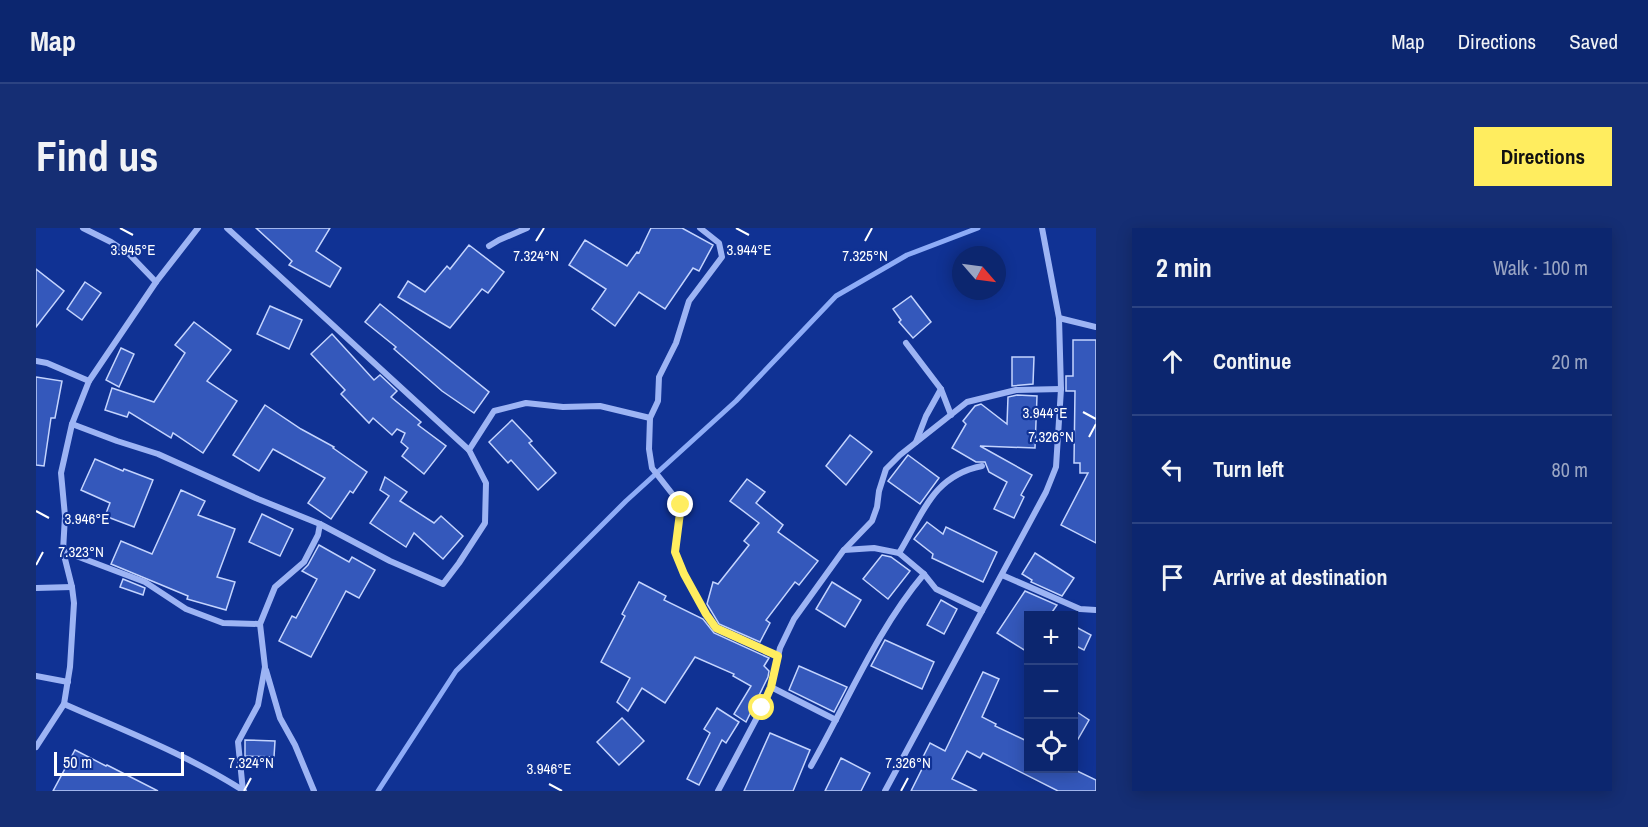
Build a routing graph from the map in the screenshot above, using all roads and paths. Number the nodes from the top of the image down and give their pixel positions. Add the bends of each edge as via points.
1 (83, 228) edge
2 (198, 228) edge
3 (227, 228) edge
4 (527, 228) edge
5 (700, 228) edge
6 (1042, 228) edge
7 (489, 246) dead end
8 (156, 282) junction
9 (1059, 318) junction
10 (1096, 327) edge
11 (906, 343) dead end
12 (36, 361) edge
13 (89, 381) junction
14 (941, 388) junction
15 (1060, 389) junction
16 (951, 415) junction
17 (650, 418) junction
18 (72, 424) junction
19 (916, 443) junction
20 (469, 450) junction
21 (982, 466) dead end
22 (320, 524) junction
23 (843, 550) junction
24 (63, 551) junction
25 (899, 553) junction
26 (924, 574) junction
27 (1002, 575) junction
28 (72, 587) junction
29 (36, 588) edge
30 (1096, 610) edge
31 (982, 611) junction
32 (260, 624) junction
33 (778, 656) junction
34 (265, 667) junction
35 (36, 676) edge
36 (68, 682) junction
37 (771, 687) junction
38 (64, 704) junction
39 (836, 720) junction
40 (36, 747) edge
41 (811, 766) dead end
42 (244, 791) edge
43 (314, 791) edge
44 (718, 791) edge
45 (885, 791) edge

1 - 8 street via 129,254
2 - 8 street
3 - 20 street
4 - 7 street
5 - 17 street via 719,243 722,257 689,301 676,343 659,376 658,401
6 - 9 street
8 - 13 street
9 - 10 street
9 - 15 street
11 - 14 street
12 - 13 street
13 - 18 street
14 - 16 street
14 - 19 street
15 - 16 street via 1016,390 984,396 967,402
15 - 27 street via 1056,467
16 - 19 street
17 - 20 street via 600,406 526,403 494,411
17 - 33 street via 652,468 681,505 675,552 684,574 716,628
18 - 22 street via 158,454
18 - 24 street via 61,473
19 - 23 street via 885,469 872,521
20 - 22 street via 486,483 485,523 443,584
21 - 25 street via 947,480 925,505
22 - 32 street via 304,562 275,587
23 - 25 street via 874,548
23 - 33 street via 794,620
24 - 28 street
24 - 32 street via 145,582 186,609 223,623
25 - 26 street
26 - 31 street via 936,588
26 - 39 street via 876,643
27 - 30 street via 1061,602
27 - 31 street
28 - 29 street
28 - 36 street
31 - 45 street
32 - 34 street
33 - 37 street
34 - 42 street via 258,705 238,742
34 - 43 street via 280,718
35 - 36 street
36 - 38 street
37 - 39 street
37 - 44 street
38 - 40 street
38 - 42 street via 178,754
39 - 41 street

